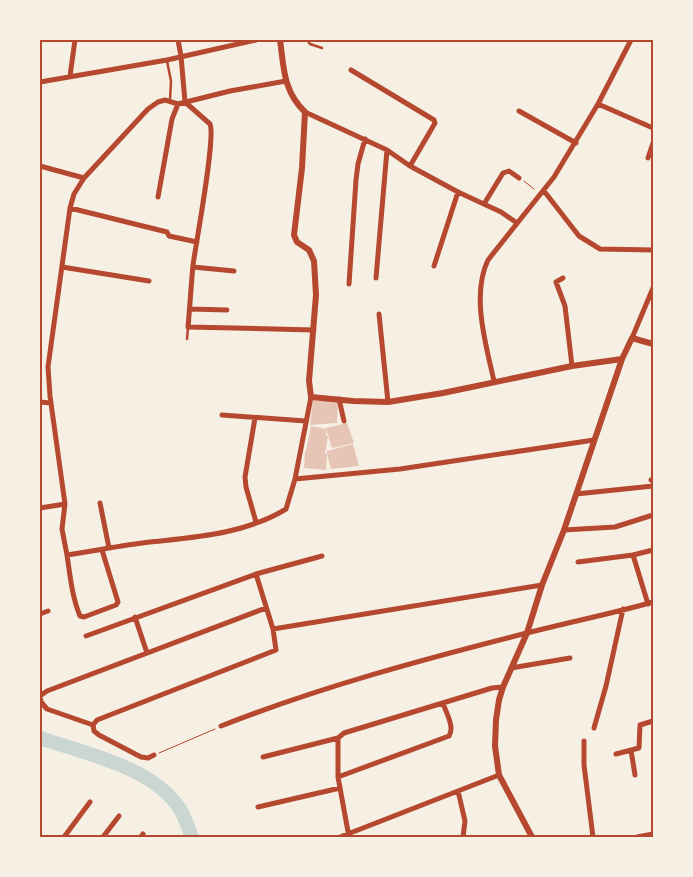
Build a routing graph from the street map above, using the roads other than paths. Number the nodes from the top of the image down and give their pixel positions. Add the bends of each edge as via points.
1 (75, 40) edge
2 (178, 40) edge
3 (256, 40) edge
4 (280, 40) edge
5 (307, 40) edge
6 (631, 40) edge
7 (233, 42) edge
8 (322, 48) dead end
9 (181, 56) junction
10 (167, 60) junction
11 (351, 70) dead end
12 (70, 76) junction
13 (286, 81) junction
14 (40, 82) edge
15 (170, 102) junction
16 (185, 102) junction
17 (178, 104) junction
18 (598, 104) junction
19 (520, 111) dead end
20 (305, 112) junction
21 (653, 128) edge
22 (365, 140) junction
23 (576, 143) junction
24 (653, 143) edge
25 (387, 150) junction
26 (648, 158) dead end
27 (40, 166) edge
28 (410, 166) junction
29 (84, 178) junction
30 (519, 178) road end
31 (458, 192) junction
32 (543, 192) junction
33 (158, 197) dead end
34 (484, 204) junction
35 (70, 208) junction
36 (516, 224) junction
37 (197, 242) junction
38 (653, 250) edge
39 (434, 266) dead end
40 (62, 267) junction
41 (193, 267) junction
42 (234, 271) dead end
43 (376, 278) dead end
44 (563, 278) dead end
45 (149, 281) dead end
46 (349, 284) dead end
47 (653, 288) edge
48 (190, 309) junction
49 (227, 310) dead end
50 (379, 314) dead end
51 (188, 327) junction
52 (314, 330) junction
53 (187, 338) dead end
54 (632, 338) junction
55 (653, 344) edge
56 (622, 360) junction
57 (572, 366) junction
58 (494, 381) junction
59 (311, 397) junction
60 (339, 399) junction
61 (40, 402) edge
62 (388, 402) junction
63 (51, 403) junction
64 (222, 415) dead end
65 (255, 418) junction
66 (306, 421) junction
67 (344, 421) dead end
68 (594, 440) junction
69 (295, 479) junction
70 (653, 486) edge
71 (576, 494) junction
72 (100, 502) dead end
73 (66, 504) junction
74 (40, 508) edge
75 (653, 515) edge
76 (256, 522) junction
77 (564, 530) junction
78 (109, 548) junction
79 (102, 550) junction
80 (653, 550) edge
81 (67, 555) junction
82 (633, 555) junction
83 (322, 556) dead end
84 (578, 562) dead end
85 (256, 574) junction
86 (542, 585) junction
87 (651, 603) edge
88 (266, 608) junction
89 (623, 609) junction
90 (48, 611) dead end
91 (40, 614) edge
92 (135, 617) junction
93 (273, 629) junction
94 (527, 633) junction
95 (86, 636) dead end
96 (147, 653) junction
97 (570, 658) dead end
98 (511, 668) junction
99 (503, 687) junction
100 (443, 703) junction
101 (653, 721) edge
102 (93, 725) junction
103 (221, 726) road end
104 (594, 728) dead end
105 (338, 738) junction
106 (584, 742) dead end
107 (631, 750) junction
108 (616, 754) dead end
109 (154, 755) road end
110 (263, 757) dead end
111 (499, 775) junction
112 (635, 775) dead end
113 (338, 777) junction
114 (340, 788) junction
115 (458, 791) junction
116 (90, 802) dead end
117 (258, 807) dead end
118 (119, 816) dead end
119 (653, 834) edge
120 (348, 836) edge
121 (64, 837) edge
122 (103, 837) edge
123 (340, 837) edge
124 (463, 837) edge
125 (532, 837) edge
126 (593, 837) edge
127 (637, 837) edge

1 - 12 street
2 - 9 street
3 - 7 street
4 - 13 street
5 - 8 lane
6 - 18 street
7 - 9 street
9 - 10 street
9 - 16 street
10 - 12 street
10 - 15 lane
11 - 28 street via 434,120 435,124
12 - 14 street
13 - 16 street
13 - 20 street via 294,100
15 - 17 street
15 - 29 street via 165,100 153,105
16 - 17 street
16 - 37 street via 212,128
17 - 33 street via 172,119
18 - 21 street
18 - 23 street
19 - 23 street
20 - 22 street
20 - 52 street via 294,235 314,260
22 - 25 street
22 - 46 street via 356,180
23 - 32 street
24 - 26 street
25 - 28 street
25 - 43 street
27 - 29 street
28 - 31 street
29 - 35 street
30 - 34 street via 509,171 503,173
31 - 34 street
31 - 39 street
32 - 36 street
32 - 38 street via 579,236 600,249
34 - 36 street
35 - 37 street
35 - 40 street
36 - 58 street via 488,260 481,278 482,324
37 - 41 street
40 - 45 street
40 - 63 street via 48,361
41 - 42 street
41 - 48 street
44 - 57 street via 556,282 565,306
47 - 54 street
48 - 49 street
48 - 51 street
50 - 62 street
51 - 52 street
51 - 53 lane
52 - 59 street via 309,381
54 - 55 street
54 - 56 street
56 - 57 street
56 - 68 street
57 - 58 street
58 - 62 street
59 - 60 street
59 - 66 street
60 - 62 street
60 - 67 street
61 - 63 street
63 - 73 street
64 - 65 street
65 - 66 street
65 - 76 street via 245,477
66 - 69 street
68 - 69 street via 400,470
68 - 71 street
69 - 76 street via 286,509
70 - 71 street
71 - 77 street
72 - 78 street
73 - 74 street
73 - 81 street via 62,529
75 - 77 street via 615,527
76 - 78 street via 209,536
77 - 86 street
78 - 79 street
79 - 81 street
79 - 81 street via 118,602 84,618 78,610
80 - 82 street
82 - 84 street
82 - 87 street
83 - 85 street
85 - 88 street
85 - 92 street
86 - 93 street
86 - 94 street
87 - 89 street
88 - 93 street
88 - 96 street
89 - 94 street
89 - 104 street
90 - 91 street
92 - 95 street
92 - 96 street
93 - 102 street via 276,650 97,720
94 - 98 street
94 - 103 street via 285,702
96 - 102 street via 40,696 47,709
97 - 98 street
98 - 99 street
99 - 100 street
99 - 111 street via 494,746
100 - 105 street via 344,733
100 - 113 street via 452,727 449,736
101 - 107 street via 640,725 639,748
102 - 109 street via 98,736 142,757
105 - 110 street
105 - 113 street
106 - 126 street
107 - 108 street
107 - 112 street
111 - 115 street
111 - 125 street
113 - 114 street
114 - 117 street
114 - 120 street
115 - 120 street
115 - 124 street via 465,821
116 - 121 street
118 - 122 street
119 - 127 street
120 - 123 street

